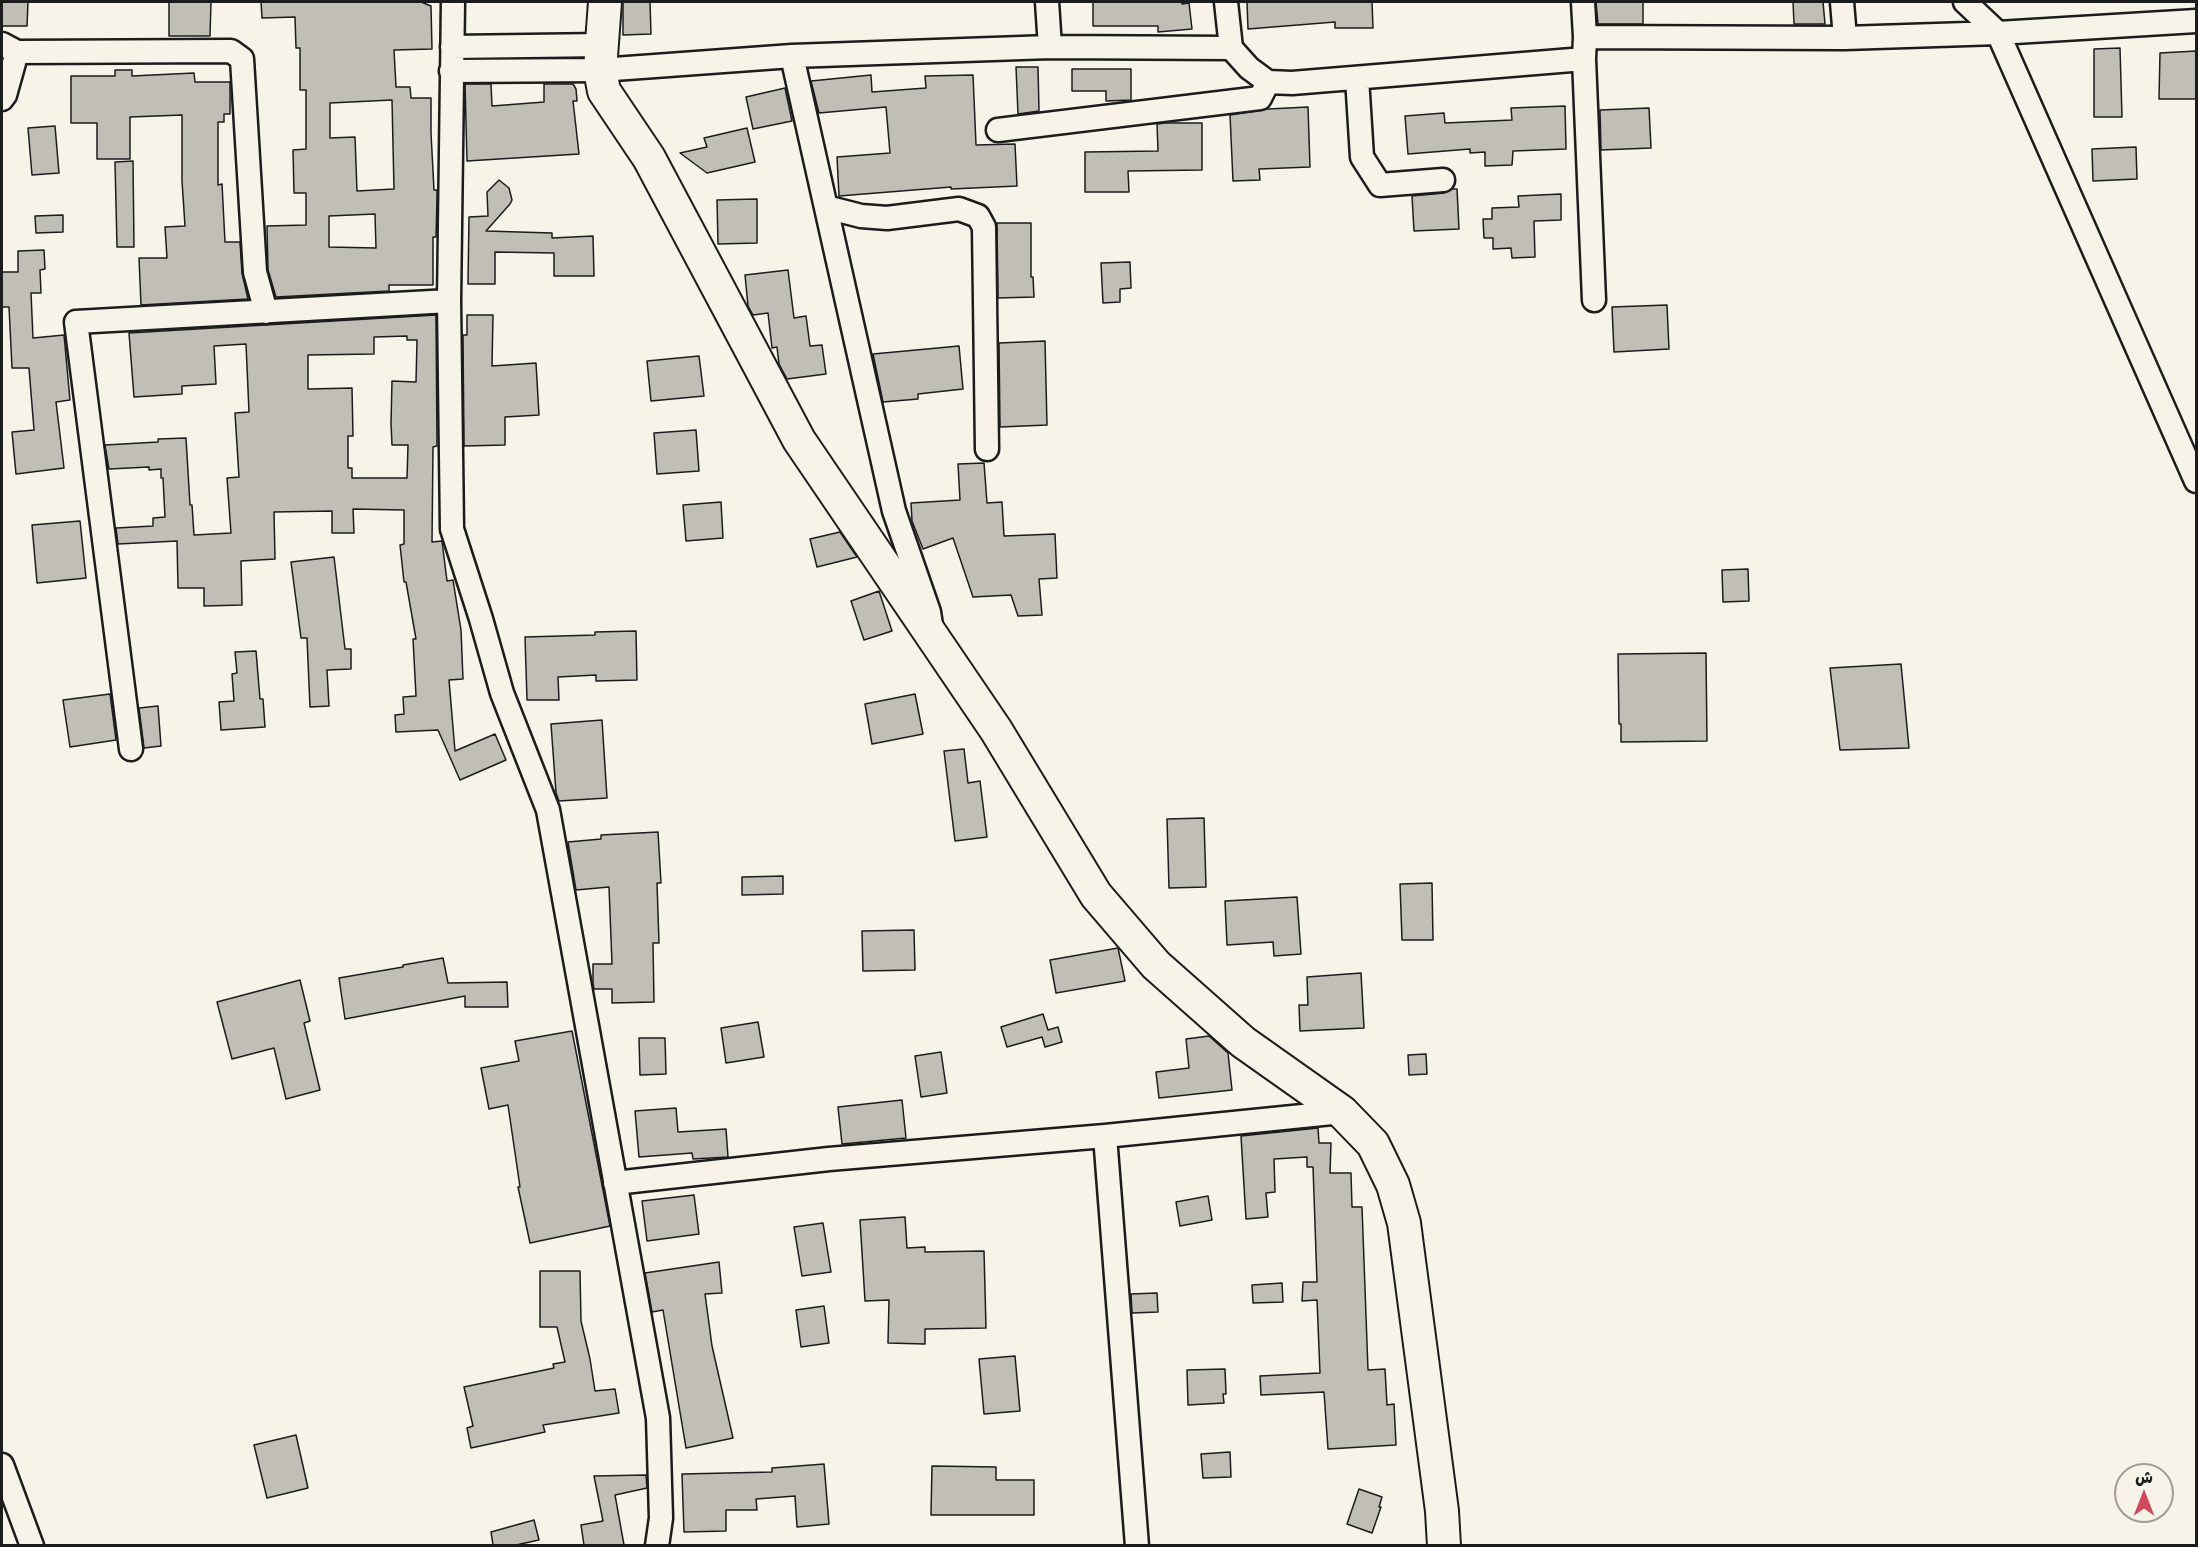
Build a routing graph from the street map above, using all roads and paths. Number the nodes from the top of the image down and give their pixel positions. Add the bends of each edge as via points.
1 (453, 2) edge
2 (605, 2) edge
3 (1047, 2) edge
4 (1226, 2) edge
5 (1583, 2) edge
6 (1842, 2) edge
7 (1965, 2) edge
8 (2196, 21) edge
9 (1998, 33) junction
10 (1845, 38) junction
11 (452, 47) junction
12 (1050, 47) junction
13 (9, 48) edge
14 (1231, 48) junction
15 (1584, 48) junction
16 (792, 56) junction
17 (602, 57) junction
18 (451, 71) junction
19 (1357, 78) junction
20 (1268, 82) junction
21 (2, 99) edge
22 (998, 130) dead end
23 (1443, 180) dead end
24 (826, 207) junction
25 (1594, 300) dead end
26 (449, 301) junction
27 (266, 312) junction
28 (987, 449) dead end
29 (2196, 481) edge
30 (932, 637) junction
31 (131, 749) dead end
32 (1342, 1113) junction
33 (1105, 1136) junction
34 (615, 1183) junction
35 (2, 1465) edge
36 (32, 1545) edge
37 (657, 1545) edge
38 (1137, 1545) edge
39 (1444, 1545) edge

1 - 11 street
2 - 17 street
3 - 12 street
4 - 14 street
5 - 15 street
6 - 10 street
7 - 9 street
8 - 9 street
9 - 10 street
9 - 29 street
10 - 15 street
11 - 17 street
11 - 18 street
12 - 14 street
12 - 16 street
13 - 21 street
13 - 27 street via 231,51 242,59 255,272
14 - 20 street
15 - 19 street
15 - 25 street
16 - 17 street
16 - 24 street
17 - 18 street
17 - 30 street via 604,90 649,158 799,441
18 - 26 street
19 - 20 street
19 - 23 street via 1362,157 1380,185
20 - 22 street via 1260,98
24 - 28 street via 887,218 959,209 978,216 984,226
24 - 30 street via 894,511 929,612
26 - 27 street
26 - 34 street via 452,529 501,693 548,810
27 - 31 street via 76,322
30 - 32 street via 996,730 1096,895 1156,965 1243,1042
32 - 33 street
32 - 39 street via 1373,1144 1393,1185 1404,1223
33 - 34 street via 829,1159
33 - 38 street
34 - 37 street via 658,1418 661,1518
35 - 36 street

